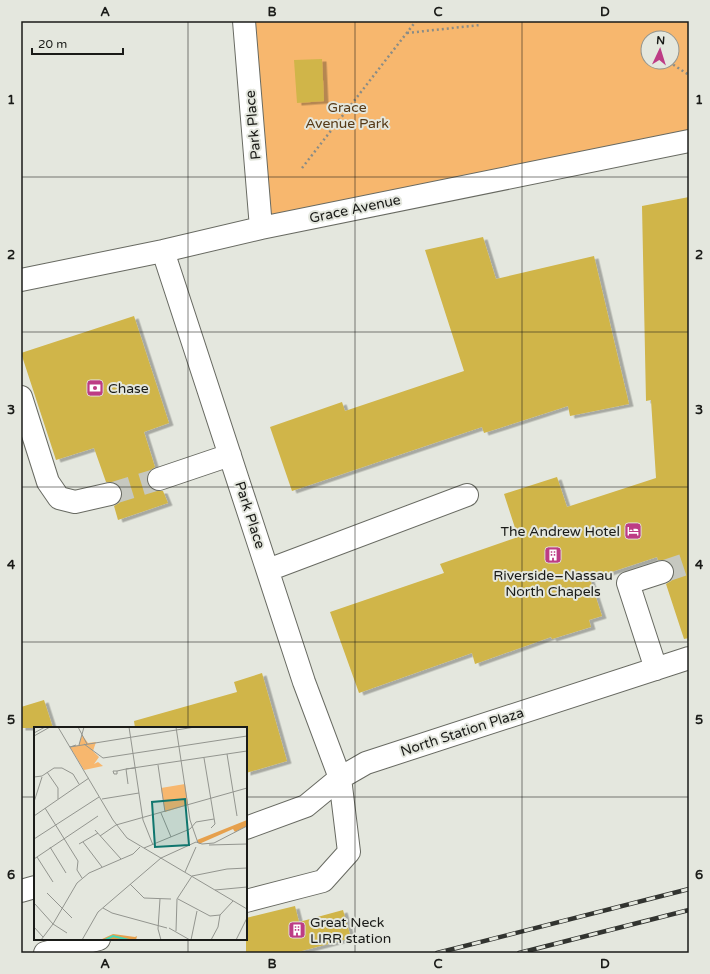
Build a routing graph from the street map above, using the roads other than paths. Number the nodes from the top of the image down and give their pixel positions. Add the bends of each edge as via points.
1 (244, 21) edge
2 (689, 141) edge
3 (261, 228) junction
4 (163, 251) junction
5 (21, 280) edge
6 (21, 397) edge
7 (230, 456) junction
8 (159, 479) tunnel mouth
9 (110, 494) tunnel mouth
10 (467, 495) dead end
11 (268, 570) junction
12 (662, 572) tunnel mouth
13 (689, 658) edge
14 (656, 669) junction
15 (340, 778) junction
16 (247, 828) edge
17 (34, 887) edge
18 (21, 891) edge
19 (247, 901) edge
20 (95, 940) edge
21 (45, 953) edge

1 - 3 street, Park Place
2 - 3 street, Grace Avenue
3 - 4 street, Grace Avenue
4 - 5 street, Grace Avenue
4 - 7 street, Park Place
6 - 9 street via 48,482 59,498 75,502
7 - 8 street
7 - 11 street, Park Place
10 - 11 street
11 - 15 street, Park Place via 304,682
12 - 14 street via 628,583
13 - 14 street, North Station Plaza
14 - 15 street, North Station Plaza via 366,764
15 - 16 street, North Station Plaza via 306,806
15 - 19 street, Park Place via 349,852 324,881
17 - 18 street
20 - 21 street

